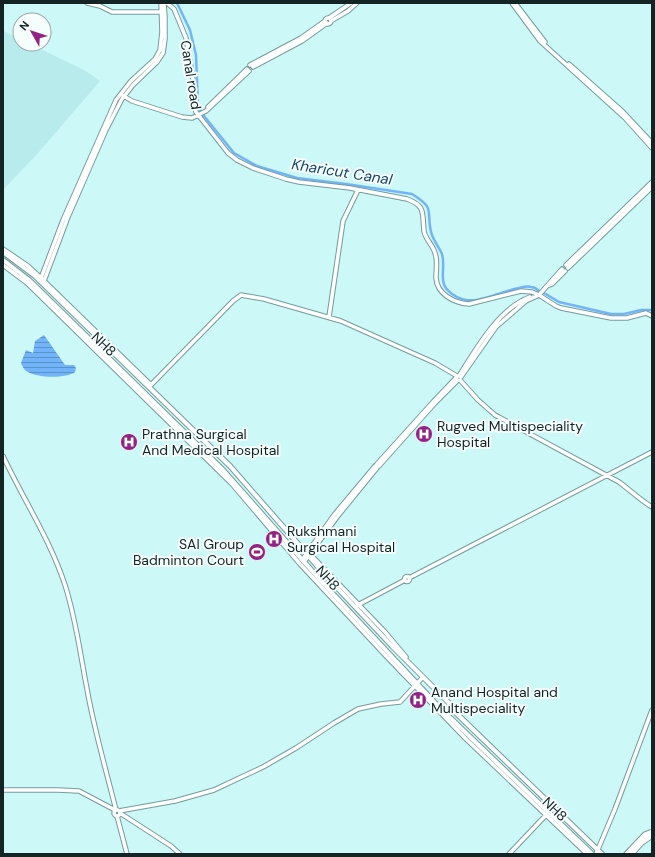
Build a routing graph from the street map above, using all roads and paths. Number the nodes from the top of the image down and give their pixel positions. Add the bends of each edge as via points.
1 (86, 3) edge
2 (162, 3) edge
3 (351, 3) edge
4 (357, 3) edge
5 (512, 3) edge
6 (515, 3) edge
7 (169, 4) edge
8 (163, 10) junction
9 (330, 19) junction
10 (123, 94) junction
11 (198, 115) junction
12 (652, 143) edge
13 (652, 148) edge
14 (652, 182) edge
15 (652, 187) edge
16 (358, 190) junction
17 (3, 249) edge
18 (3, 252) edge
19 (3, 260) edge
20 (3, 265) edge
21 (567, 267) junction
22 (14, 271) junction
23 (42, 280) junction
24 (539, 294) junction
25 (326, 316) junction
26 (652, 316) edge
27 (458, 378) junction
28 (150, 386) junction
29 (652, 452) edge
30 (3, 456) edge
31 (605, 476) junction
32 (652, 507) edge
33 (308, 554) junction
34 (303, 561) junction
35 (356, 606) junction
36 (406, 657) dead end
37 (423, 677) junction
38 (416, 685) junction
39 (652, 710) edge
40 (3, 791) edge
41 (117, 813) junction
42 (548, 814) junction
43 (652, 833) edge
44 (597, 852) edge
45 (127, 854) edge
46 (179, 854) edge
47 (509, 854) edge
48 (587, 854) edge
49 (592, 854) edge
50 (602, 854) edge
51 (629, 854) edge

1 - 8 street via 112,12
2 - 8 street
3 - 9 street
4 - 9 street via 348,11
5 - 13 street via 540,41 619,112
6 - 12 street via 543,40 621,110
7 - 8 street
7 - 11 street, Canal road via 174,9 186,38 194,104
8 - 10 street via 160,50 155,59 131,81
9 - 11 street via 330,23 326,22 250,68
10 - 11 street via 184,115
10 - 23 street via 102,130 63,220
11 - 16 street, Canal road via 228,153 253,168 299,182
14 - 21 street
15 - 21 street
16 - 24 street, Canal road via 407,199 421,208 425,234 436,258 438,287 447,297 470,304 520,291
16 - 25 street via 344,221 330,306
17 - 23 street via 28,266
18 - 23 main road, NH8
19 - 22 main road, NH8
20 - 22 street
21 - 24 street via 563,266 563,270
22 - 34 main road, NH8 via 29,280 223,470
22 - 38 street via 232,484 300,564
23 - 28 main road, NH8
24 - 26 street, Canal road via 561,308 611,318 627,318 646,313
24 - 27 street via 496,327
25 - 27 street via 435,362
25 - 28 street via 241,295
27 - 31 street via 495,415
27 - 33 street via 433,402 377,466
28 - 33 main road, NH8 via 240,475
29 - 31 street
30 - 41 street via 50,548 64,583 76,625 87,689
31 - 32 street via 624,486
31 - 35 street via 409,578 405,577 405,580
33 - 34 street
33 - 35 main road, NH8
34 - 38 main road, NH8
35 - 36 street
35 - 37 main road, NH8
37 - 38 street
37 - 44 main road, NH8
38 - 41 street via 400,702 358,709 263,767 214,790
38 - 42 main road, NH8
39 - 44 street
40 - 41 street via 79,791
41 - 45 street
41 - 46 street
42 - 47 street
42 - 48 street
42 - 49 main road, NH8
43 - 51 street
44 - 50 main road, NH8

